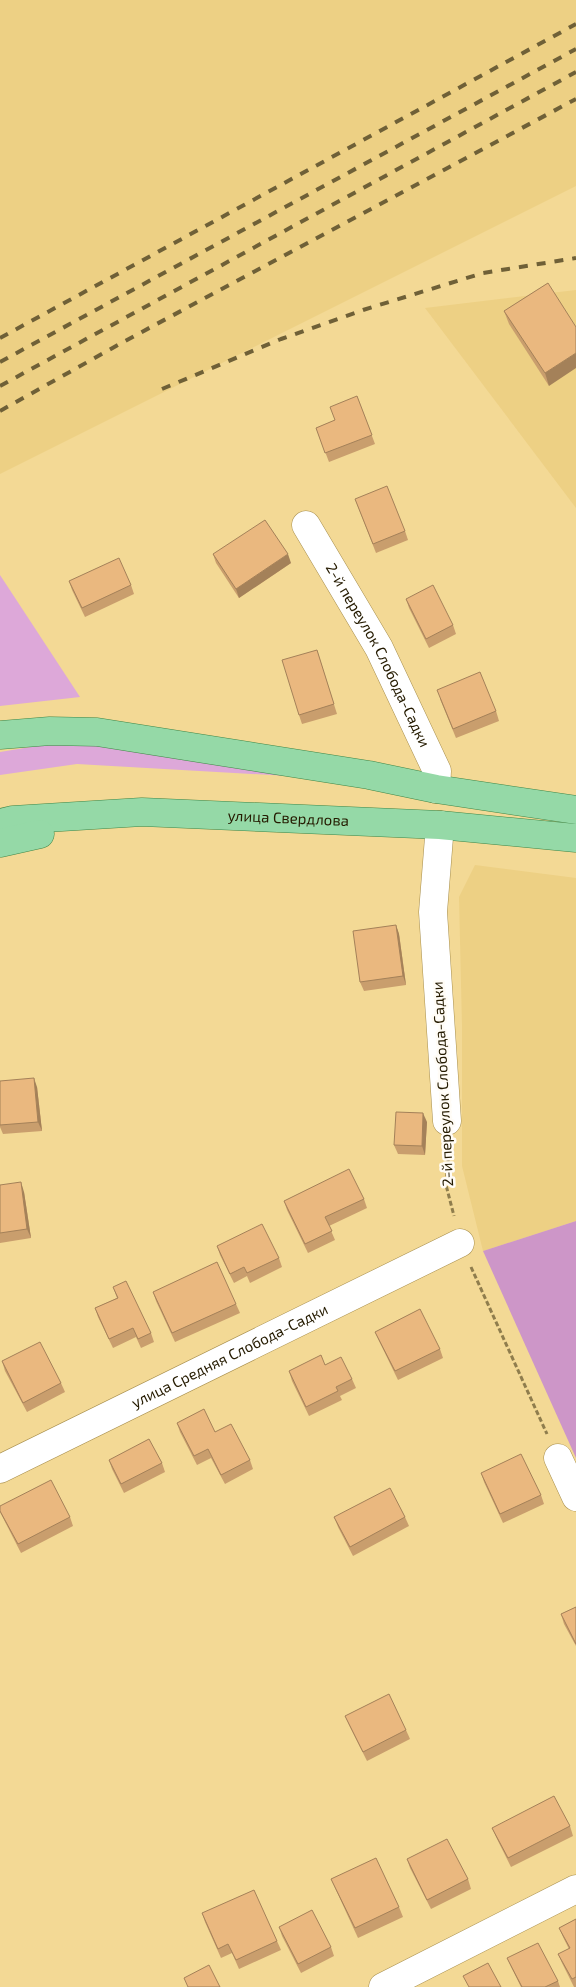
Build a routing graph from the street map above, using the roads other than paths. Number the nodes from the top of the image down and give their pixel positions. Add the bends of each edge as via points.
1 (306, 524) dead end
2 (0, 735) edge
3 (436, 789) junction
4 (576, 810) edge
5 (142, 812) junction
6 (0, 824) edge
7 (440, 825) junction
8 (576, 838) edge
9 (0, 844) edge
10 (447, 1120) road end
11 (460, 1243) road end
12 (558, 1458) road end
13 (0, 1469) edge
14 (576, 1498) edge
15 (576, 1889) edge
16 (383, 1987) edge

1 - 3 street, 2-й переулок Слобода-Садки via 380,648 437,771
2 - 3 main road via 97,732 368,775
3 - 4 main road
5 - 6 main road, улица Свердлова via 14,820
5 - 7 main road, улица Свердлова
5 - 9 main road
7 - 8 main road, улица Свердлова
7 - 10 street, 2-й переулок Слобода-Садки via 433,912
11 - 13 street, улица Средняя Слобода-Садки
12 - 14 street
15 - 16 street

